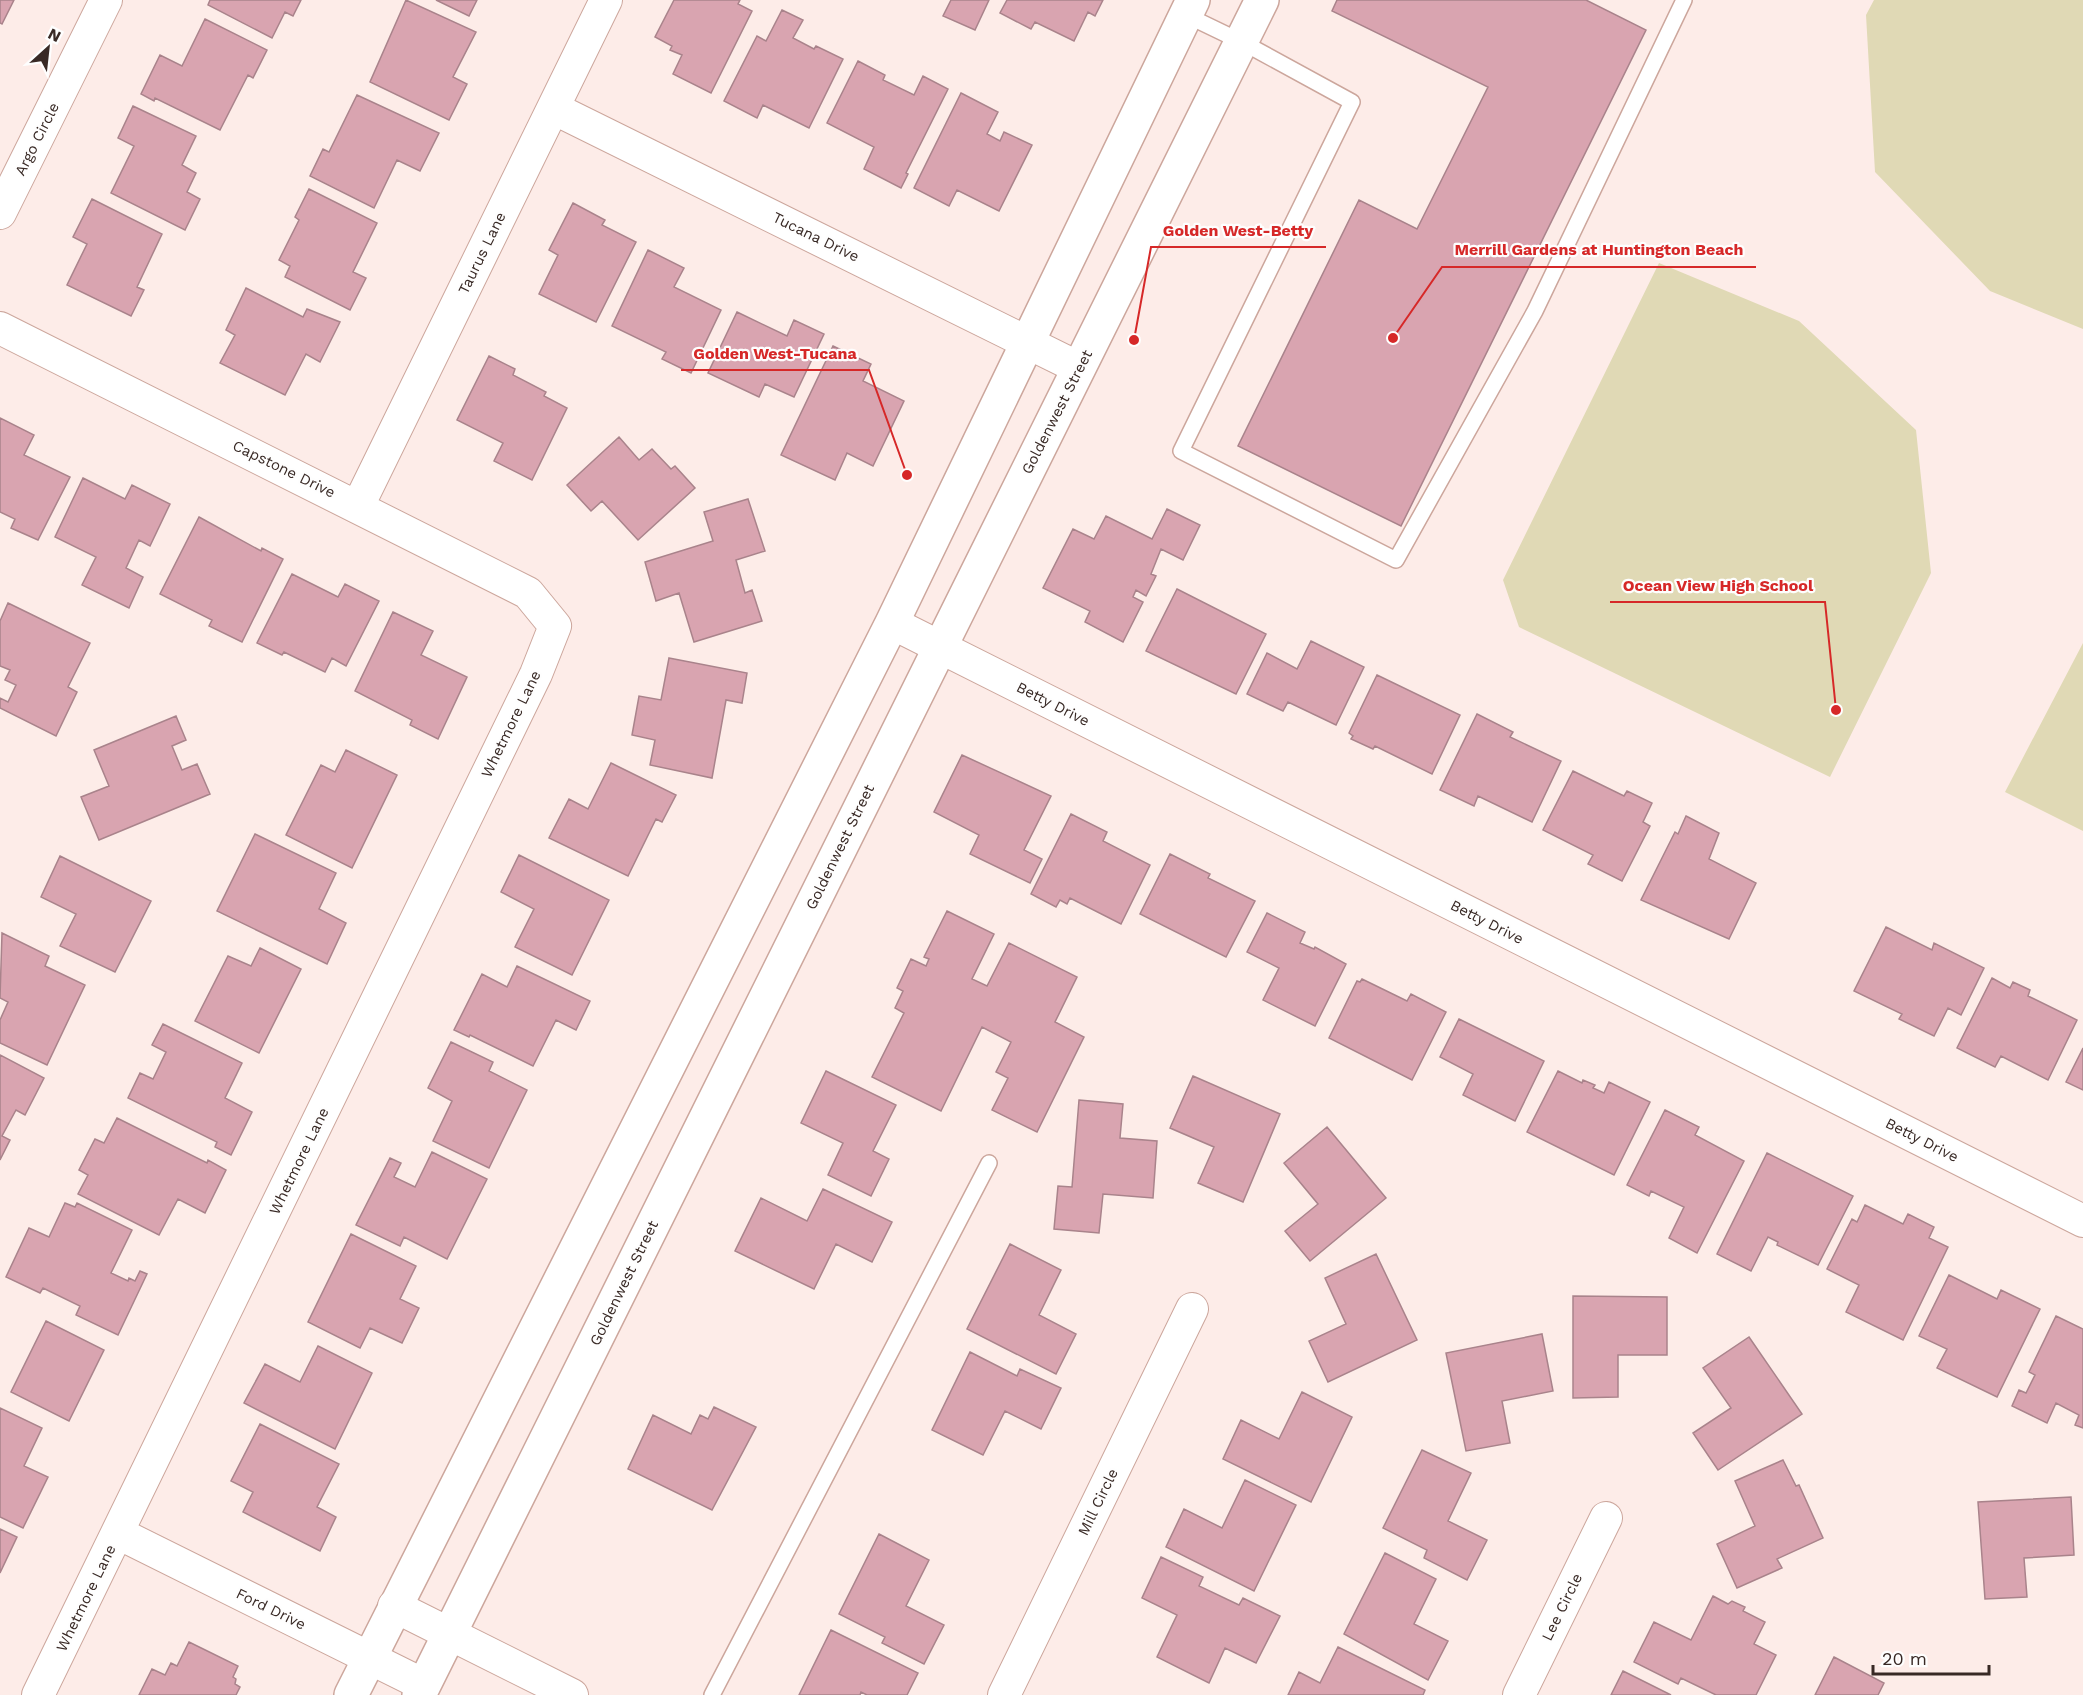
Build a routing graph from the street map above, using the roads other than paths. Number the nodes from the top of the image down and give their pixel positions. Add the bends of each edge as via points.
1 (106, 0) edge
2 (606, 0) edge
3 (1262, 0) edge
4 (1684, 0) edge
5 (1190, 7) edge
6 (1242, 42) junction
7 (553, 108) junction
8 (0, 213) edge
9 (0, 328) edge
10 (1028, 342) junction
11 (1079, 368) junction
12 (358, 506) junction
13 (892, 623) junction
14 (555, 626) joint
15 (940, 647) junction
16 (989, 1163) dead end
17 (2083, 1221) edge
18 (1192, 1309) dead end
19 (1606, 1518) dead end
20 (117, 1533) junction
21 (394, 1606) junction
22 (450, 1633) junction
23 (369, 1657) junction
24 (422, 1690) edge
25 (39, 1695) edge
26 (351, 1695) edge
27 (572, 1695) edge
28 (712, 1695) edge
29 (1004, 1695) edge
30 (1519, 1695) edge

1 - 8 street, Argo Circle
2 - 7 street, Taurus Lane
3 - 6 main road, Goldenwest Street
4 - 6 lane via 1535,311 1396,560 1181,451 1352,102
5 - 6 lane
5 - 10 main road
6 - 11 main road, Goldenwest Street
7 - 10 street, Tucana Drive
7 - 12 street, Taurus Lane
9 - 12 street, Capstone Drive
10 - 11 street, Tucana Drive
10 - 13 main road
11 - 15 main road, Goldenwest Street
12 - 14 street, Capstone Drive via 528,592
13 - 15 street, Betty Drive
13 - 21 main road
14 - 20 street, Whetmore Lane via 531,685
15 - 17 street, Betty Drive
15 - 22 main road, Goldenwest Street
16 - 28 lane
18 - 29 street, Mill Circle
19 - 30 street, Lee Circle
20 - 23 street, Ford Drive
20 - 25 street, Whetmore Lane
21 - 22 street
21 - 23 main road
22 - 24 main road, Goldenwest Street
22 - 27 street
23 - 24 street, Ford Drive
23 - 26 main road

